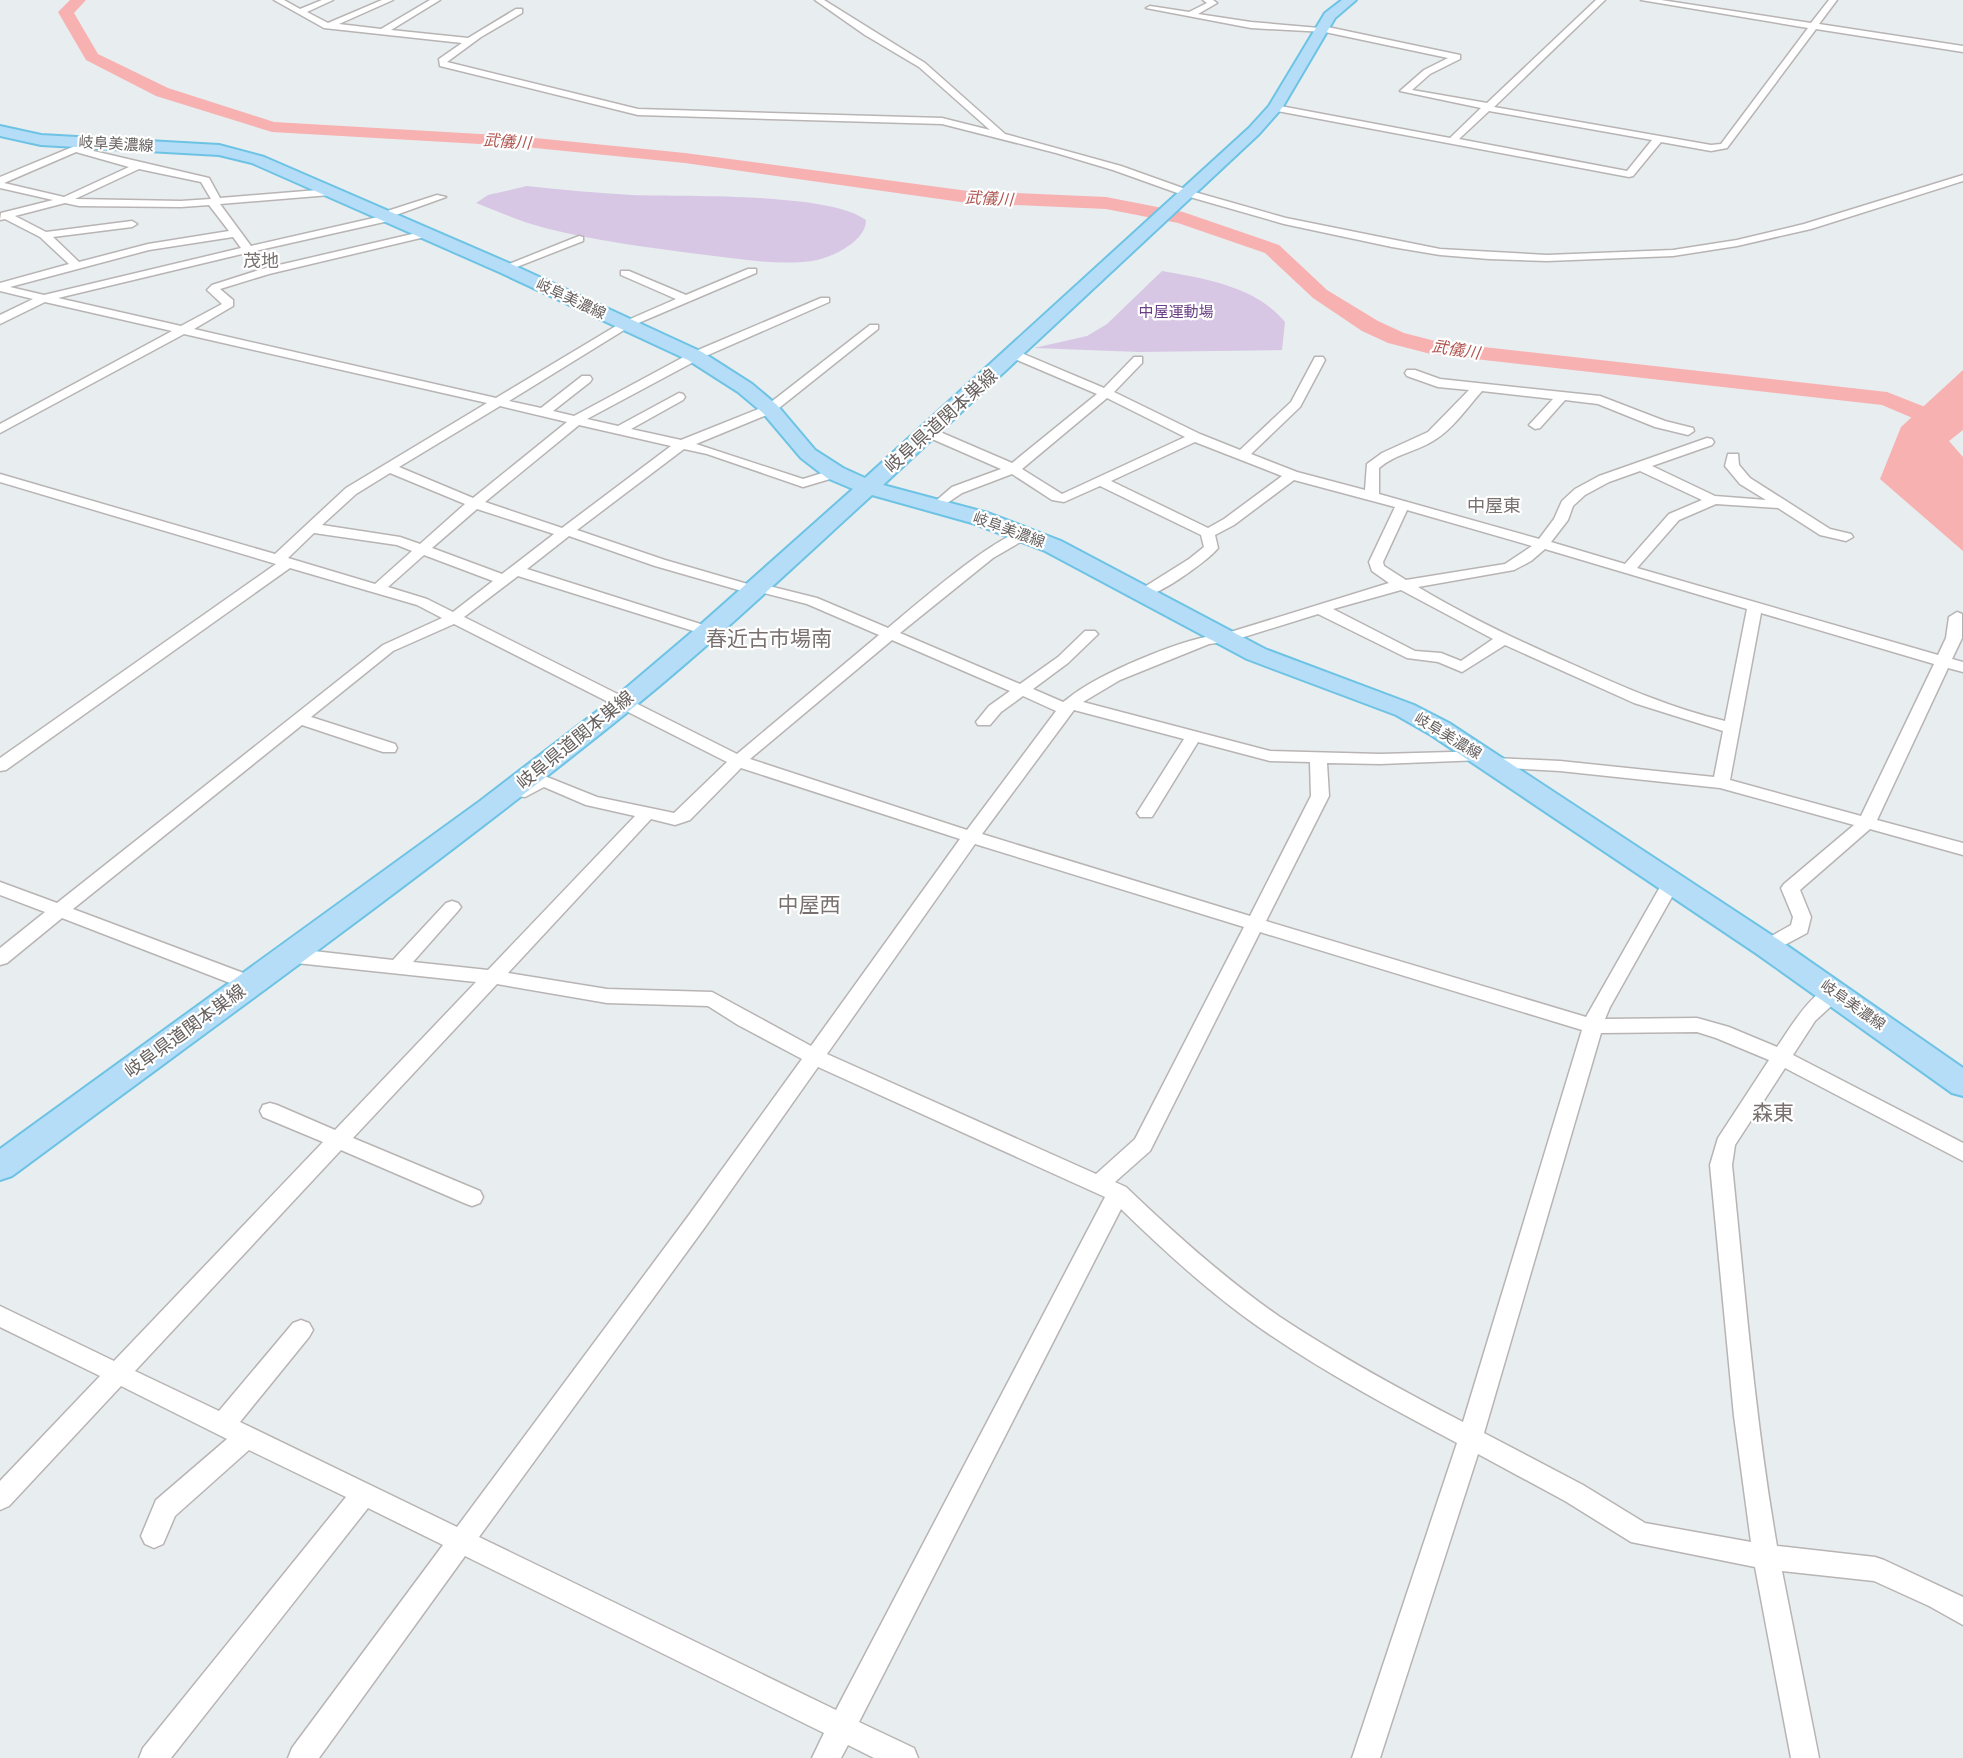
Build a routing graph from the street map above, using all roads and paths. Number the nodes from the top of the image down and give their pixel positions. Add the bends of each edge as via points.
1 (278, 0) edge
2 (330, 0) edge
3 (388, 0) edge
4 (436, 0) edge
5 (819, 0) edge
6 (1207, 0) edge
7 (1350, 0) edge
8 (1601, 0) edge
9 (1645, 0) edge
10 (1833, 0) edge
11 (1150, 8) dead end
12 (519, 11) dead end
13 (300, 12) junction
14 (1191, 14) junction
15 (328, 25) junction
16 (1815, 26) junction
17 (1323, 30) junction
18 (383, 31) junction
19 (471, 41) junction
20 (1963, 49) edge
21 (1487, 107) junction
22 (1275, 108) junction
23 (2, 133) edge
24 (1001, 135) junction
25 (1658, 139) junction
26 (1452, 141) junction
27 (82, 146) junction
28 (138, 166) junction
29 (1963, 178) edge
30 (0, 183) edge
31 (330, 192) junction
32 (1184, 196) junction
33 (441, 197) dead end
34 (65, 200) junction
35 (214, 202) junction
36 (130, 204) junction
37 (3, 216) edge
38 (386, 217) junction
39 (132, 224) junction
40 (236, 234) junction
41 (425, 234) junction
42 (44, 235) junction
43 (579, 239) dead end
44 (148, 247) junction
45 (249, 250) junction
46 (135, 251) junction
47 (76, 265) junction
48 (505, 268) junction
49 (266, 271) junction
50 (752, 271) dead end
51 (149, 273) junction
52 (625, 273) dead end
53 (0, 287) edge
54 (44, 298) junction
55 (686, 299) junction
56 (825, 300) dead end
57 (0, 320) edge
58 (625, 324) junction
59 (874, 327) dead end
60 (181, 329) junction
61 (1014, 354) junction
62 (695, 356) junction
63 (1138, 360) dead end
64 (1318, 360) dead end
65 (1411, 373) dead end
66 (586, 379) dead end
67 (1478, 388) junction
68 (1106, 393) junction
69 (1563, 396) junction
70 (679, 397) dead end
71 (498, 402) junction
72 (770, 409) junction
73 (543, 413) junction
74 (575, 420) junction
75 (1535, 425) dead end
76 (0, 429) edge
77 (620, 430) junction
78 (928, 432) junction
79 (1688, 432) dead end
80 (1195, 437) junction
81 (1707, 442) dead end
82 (683, 444) junction
83 (1243, 455) junction
84 (1733, 458) dead end
85 (1641, 466) junction
86 (389, 468) junction
87 (1014, 469) junction
88 (835, 473) junction
89 (1292, 475) junction
90 (0, 478) edge
91 (1102, 482) junction
92 (868, 487) junction
93 (1372, 495) junction
94 (1713, 500) junction
95 (474, 503) junction
96 (1403, 504) junction
97 (1780, 504) junction
98 (937, 506) junction
99 (310, 528) junction
100 (565, 532) junction
101 (1024, 534) junction
102 (1208, 534) junction
103 (1846, 537) dead end
104 (1542, 544) junction
105 (423, 548) junction
106 (282, 561) junction
107 (1628, 570) junction
108 (509, 575) junction
109 (1404, 586) junction
110 (756, 588) junction
111 (378, 589) junction
112 (1143, 594) junction
113 (1755, 607) junction
114 (1322, 610) junction
115 (1958, 617) dead end
116 (454, 618) junction
117 (708, 632) junction
118 (891, 634) junction
119 (1090, 634) dead end
120 (1226, 638) junction
121 (1504, 639) junction
122 (1944, 661) junction
123 (1963, 666) edge
124 (1023, 690) junction
125 (622, 704) junction
126 (1068, 706) junction
127 (300, 719) junction
128 (984, 722) dead end
129 (1732, 728) junction
130 (1194, 736) junction
131 (389, 748) dead end
132 (1318, 756) junction
133 (1488, 759) junction
134 (738, 761) junction
135 (0, 766) edge
136 (1721, 783) junction
137 (512, 790) junction
138 (647, 813) junction
139 (1146, 813) dead end
140 (1866, 824) junction
141 (971, 837) junction
142 (1963, 849) edge
143 (1674, 884) junction
144 (0, 888) edge
145 (452, 907) dead end
146 (59, 911) junction
147 (1254, 924) junction
148 (1768, 947) junction
149 (287, 955) junction
150 (0, 958) edge
151 (399, 965) junction
152 (493, 977) junction
153 (250, 983) junction
154 (1834, 992) junction
155 (1593, 1026) junction
156 (815, 1057) junction
157 (1783, 1058) junction
158 (1953, 1065) edge
159 (1963, 1084) edge
160 (270, 1111) dead end
161 (339, 1140) junction
162 (1963, 1153) edge
163 (0, 1167) edge
164 (1109, 1188) junction
165 (472, 1197) dead end
166 (0, 1316) edge
167 (301, 1330) dead end
168 (118, 1373) junction
169 (223, 1425) junction
170 (246, 1436) junction
171 (1470, 1440) junction
172 (364, 1494) junction
173 (0, 1498) edge
174 (154, 1536) dead end
175 (462, 1542) junction
176 (1766, 1557) junction
177 (1963, 1612) edge
178 (842, 1727) junction
179 (153, 1758) edge
180 (302, 1758) edge
181 (826, 1758) edge
182 (904, 1758) edge
183 (1366, 1758) edge
184 (1805, 1758) edge

1 - 13 street
2 - 13 street
3 - 15 street
4 - 18 street
5 - 24 street via 922,65
6 - 14 street via 1213,3
7 - 17 main road via 1330,16
8 - 21 street
9 - 16 street
10 - 16 street
11 - 14 street
12 - 19 street
13 - 15 street
14 - 17 street via 1251,25
15 - 18 street
16 - 20 street
16 - 25 street via 1724,146 1711,148
17 - 21 street via 1457,57 1426,72 1405,91
17 - 22 main road
18 - 19 street
19 - 24 street via 443,64 627,111 923,119
21 - 25 street
21 - 26 street
22 - 26 street
22 - 32 main road
23 - 27 main road, 岐阜美濃線
24 - 32 street via 1117,168
25 - 26 street via 1629,174
27 - 28 street
27 - 30 street
27 - 31 main road, 岐阜美濃線 via 190,148 241,154
28 - 34 street
28 - 35 street via 205,180
29 - 32 street via 1807,227 1737,243 1673,253 1547,258 1440,252 1392,244
30 - 34 street
31 - 35 street
31 - 38 main road, 岐阜美濃線
32 - 61 main road, 岐阜県道関本巣線
33 - 38 street
34 - 36 street
34 - 37 street
35 - 36 street
35 - 40 street
36 - 39 street
37 - 42 street
38 - 41 main road, 岐阜美濃線
38 - 45 street
39 - 42 street
39 - 44 street
40 - 44 street
40 - 45 street
41 - 48 main road, 岐阜美濃線
41 - 49 street
42 - 47 street
43 - 48 street
44 - 46 street
45 - 49 street
45 - 51 street
46 - 47 street
46 - 51 street
47 - 53 street
48 - 58 main road, 岐阜美濃線
49 - 60 street via 216,287 213,290 229,302 227,306
50 - 55 street
51 - 54 street
52 - 55 street
53 - 54 street
54 - 57 street
54 - 60 street
55 - 58 street
56 - 62 street
58 - 62 main road, 岐阜美濃線
58 - 71 street
59 - 72 street
60 - 71 street
60 - 76 street
61 - 68 street
61 - 78 main road, 岐阜県道関本巣線
62 - 72 main road, 岐阜美濃線
62 - 74 street
63 - 68 street
64 - 83 street via 1296,404
65 - 67 street via 1438,383
66 - 73 street
67 - 69 street
67 - 93 street via 1433,435 1394,451 1372,467
68 - 80 street
68 - 87 street
69 - 75 street
69 - 79 street via 1614,404
70 - 77 street
71 - 73 street
71 - 86 street
72 - 82 street
72 - 88 main road, 岐阜美濃線 via 808,454
73 - 74 street
74 - 77 street
74 - 95 street
77 - 82 street
78 - 87 street
78 - 92 main road, 岐阜県道関本巣線
80 - 83 street
80 - 91 street
81 - 85 street
82 - 88 street via 803,483
82 - 100 street
83 - 89 street
84 - 97 street via 1732,466 1744,481
85 - 94 street
85 - 104 street via 1580,492 1567,504 1561,520
86 - 95 street
86 - 99 street via 351,492
87 - 91 street via 1057,497 1064,498
87 - 98 street via 957,490
88 - 92 main road, 岐阜美濃線
89 - 93 street
89 - 102 street
90 - 106 street
91 - 102 street
92 - 98 main road, 岐阜美濃線
92 - 110 main road, 岐阜県道関本巣線
93 - 96 street
94 - 97 street
94 - 107 street via 1674,517
95 - 100 street
95 - 105 street
96 - 104 street
96 - 109 street via 1376,562 1377,568
97 - 103 street via 1824,532
98 - 101 main road, 岐阜美濃線
99 - 105 street
99 - 106 street
100 - 108 street
100 - 110 street via 660,563
101 - 112 main road, 岐阜美濃線
101 - 118 street via 975,564
102 - 112 street via 1211,548
104 - 107 street
104 - 109 street via 1526,558 1502,569
105 - 108 street
105 - 111 street
106 - 111 street
106 - 135 street
107 - 113 street
108 - 116 street
108 - 117 street
109 - 114 street via 1389,587
109 - 121 street
110 - 117 main road, 岐阜県道関本巣線
110 - 118 street via 813,601
111 - 116 street
112 - 120 main road, 岐阜美濃線
113 - 122 street
113 - 129 street
114 - 120 street
114 - 121 street via 1412,655 1441,658 1462,667
115 - 122 street
116 - 125 street
116 - 127 street via 388,648
117 - 125 main road, 岐阜県道関本巣線
118 - 124 street
118 - 134 street
119 - 124 street
120 - 126 street via 1206,640 1114,677
120 - 133 main road, 岐阜美濃線 via 1289,668 1405,710
121 - 129 street via 1631,698
122 - 123 street
122 - 140 street
124 - 126 street
124 - 128 street via 995,709
125 - 134 street
125 - 137 main road, 岐阜県道関本巣線
126 - 130 street
126 - 141 street
127 - 131 street
127 - 146 street
129 - 136 street
130 - 132 street via 1270,756
130 - 139 street
132 - 133 street
132 - 147 street via 1320,796
133 - 136 street
133 - 143 main road, 岐阜美濃線
134 - 138 street via 684,816 675,819
134 - 141 street
136 - 140 street
137 - 138 street via 525,792 542,780 592,801
137 - 149 main road, 岐阜県道関本巣線
138 - 152 street
140 - 142 street
140 - 148 street via 1791,888 1802,917 1800,928
141 - 147 street
141 - 156 street
143 - 148 main road, 岐阜美濃線
143 - 155 street via 1666,891
144 - 146 street
145 - 151 street
146 - 150 street
146 - 153 street
147 - 155 street
147 - 164 street via 1143,1145
148 - 154 main road, 岐阜美濃線
149 - 151 street
149 - 153 main road, 岐阜県道関本巣線
151 - 152 street
152 - 156 street via 608,996 712,999
152 - 161 street
153 - 163 main road, 岐阜県道関本巣線
154 - 157 street via 1808,1016
154 - 158 main road, 岐阜美濃線
155 - 157 street via 1697,1025
155 - 171 street
156 - 164 street
156 - 175 street
157 - 162 street
157 - 176 street via 1725,1144 1721,1165 1745,1408
158 - 159 main road, 岐阜美濃線
160 - 161 street
161 - 165 street
161 - 168 street
164 - 171 street via 1175,1247 1271,1323
164 - 178 street
166 - 168 street
167 - 169 street
168 - 169 street
168 - 173 street
169 - 170 street
170 - 172 street
170 - 174 street via 165,1508
171 - 176 street via 1574,1493 1640,1534
171 - 183 street
172 - 175 street
172 - 179 street
175 - 178 street
175 - 180 street
176 - 177 street via 1875,1569
176 - 184 street
178 - 181 street
178 - 182 street

